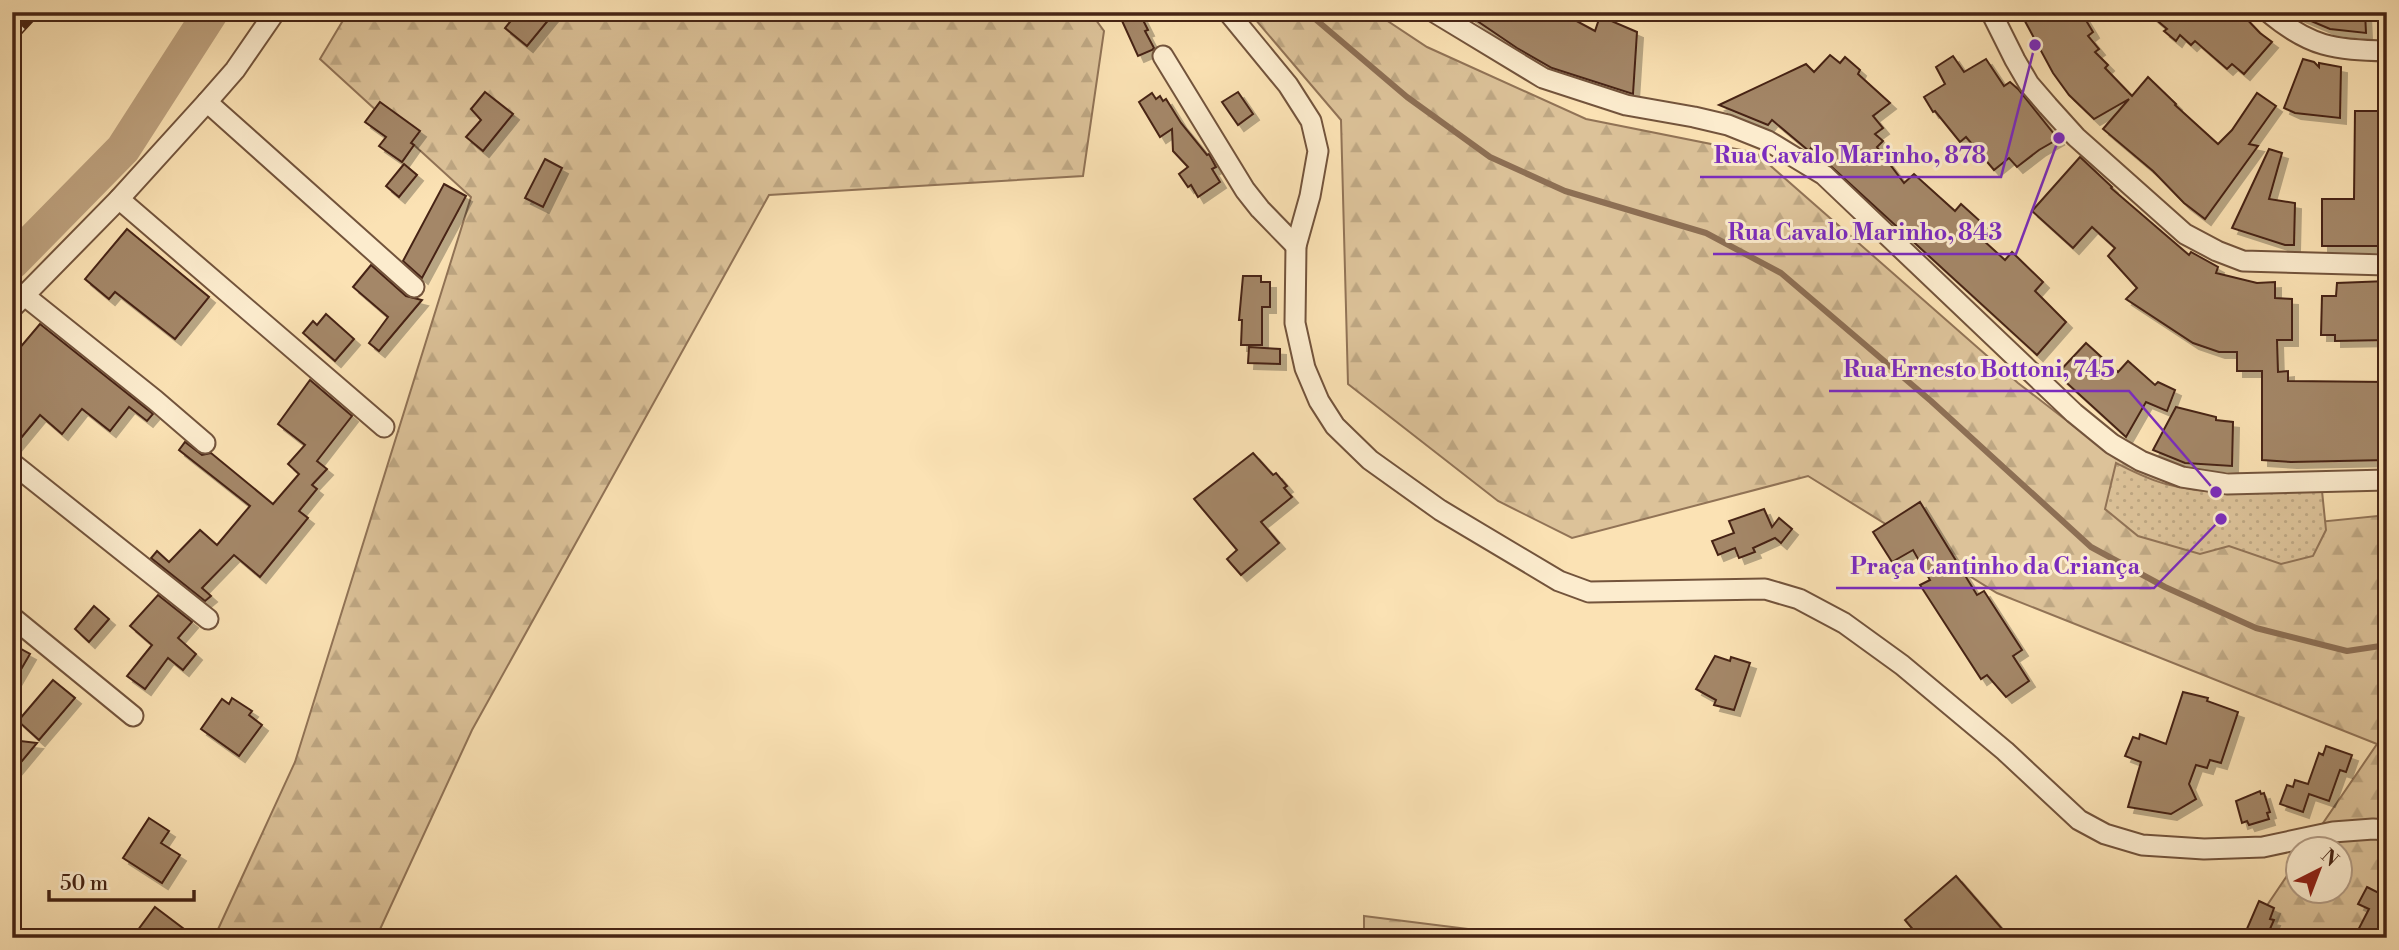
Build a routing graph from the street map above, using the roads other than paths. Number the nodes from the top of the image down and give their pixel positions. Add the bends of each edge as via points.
1 (275, 12) edge
2 (1228, 12) edge
3 (1434, 12) edge
4 (1991, 12) edge
5 (2268, 12) edge
6 (2387, 51) edge
7 (1163, 56) dead end
8 (207, 103) junction
9 (120, 199) junction
10 (1296, 246) junction
11 (2387, 265) edge
12 (414, 287) dead end
13 (19, 302) edge
14 (384, 427) dead end
15 (205, 443) dead end
16 (12, 463) edge
17 (2387, 480) edge
18 (12, 617) edge
19 (208, 619) dead end
20 (133, 716) dead end
21 (2387, 830) edge

1 - 8 street
2 - 10 street via 1289,85 1311,121 1318,151
3 - 17 street via 1543,78 1626,105 1728,125 1769,141 1824,175 2074,413 2141,461 2182,477 2227,484
4 - 11 street via 2015,60 2048,106 2076,137 2185,234 2243,261
5 - 6 street via 2318,44 2345,51
7 - 10 street via 1245,190
8 - 9 street
8 - 12 street
9 - 13 street
9 - 14 street
10 - 21 street via 1295,323 1305,368 1335,426 1370,460 1440,510 1559,581 1589,592 1765,589 1799,599 1844,623 1902,665 2078,820 2105,834 2142,845 2204,849 2263,847 2333,832
13 - 15 street via 155,400
16 - 19 street
18 - 20 street

